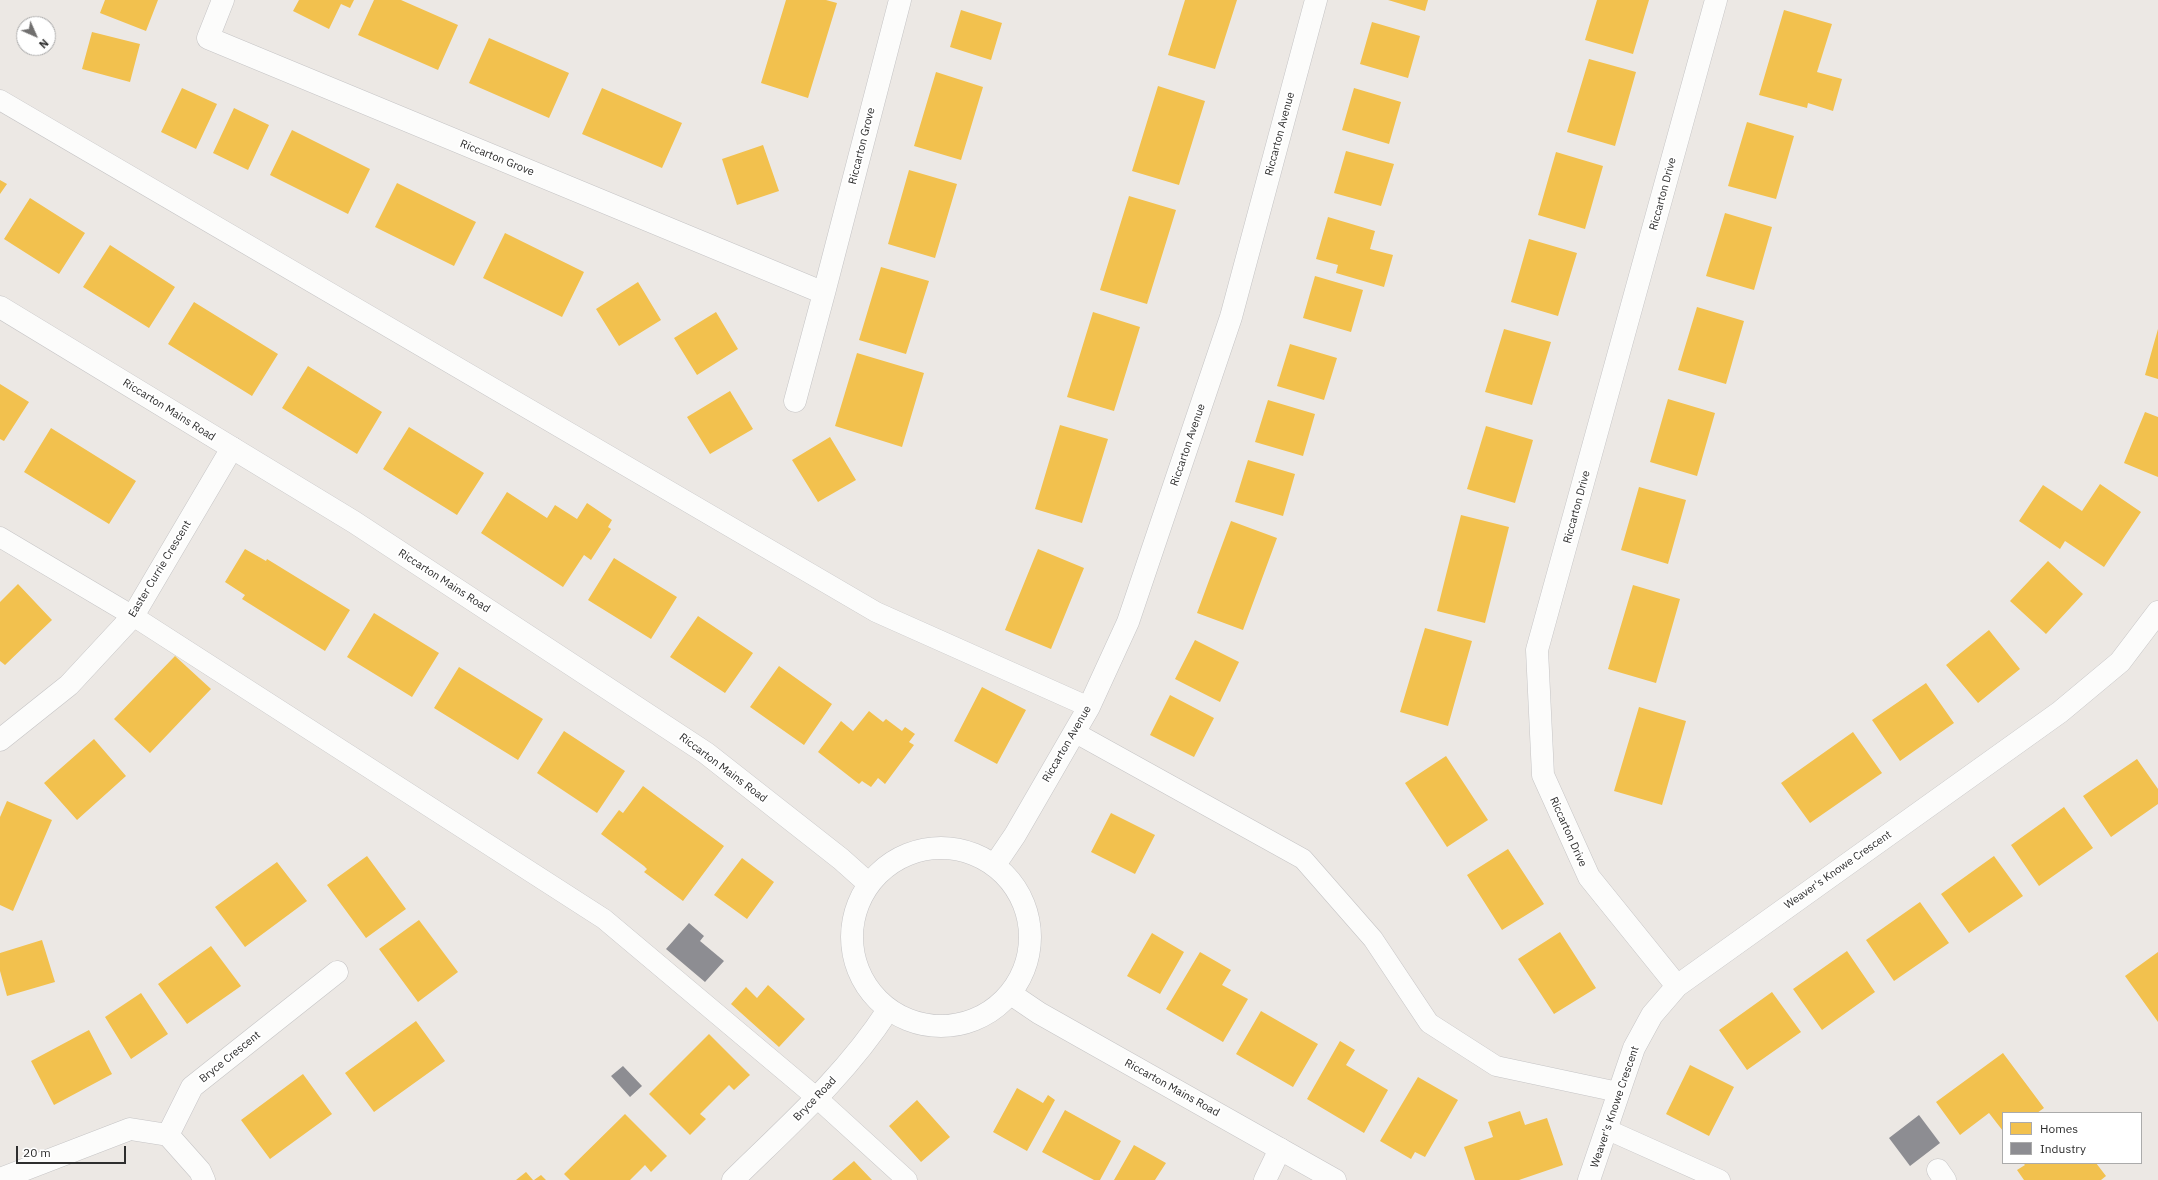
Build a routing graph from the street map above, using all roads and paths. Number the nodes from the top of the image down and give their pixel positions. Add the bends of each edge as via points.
1 (224, 0) edge
2 (900, 0) edge
3 (1316, 0) edge
4 (1716, 0) edge
5 (0, 100) edge
6 (824, 293) junction
7 (0, 307) edge
8 (795, 401) dead end
9 (232, 448) junction
10 (0, 537) edge
11 (2158, 612) edge
12 (133, 616) junction
13 (1089, 707) junction
14 (1074, 732) junction
15 (0, 740) edge
16 (996, 863) junction
17 (869, 884) junction
18 (337, 972) dead end
19 (1677, 986) junction
20 (1011, 994) junction
21 (888, 1010) junction
22 (1618, 1092) junction
23 (817, 1098) junction
24 (1606, 1129) junction
25 (168, 1135) junction
26 (1280, 1149) junction
27 (1, 1176) edge
28 (204, 1180) edge
29 (733, 1180) edge
30 (907, 1180) edge
31 (1265, 1180) edge
32 (1335, 1180) edge
33 (1589, 1180) edge
34 (1720, 1180) edge

1 - 6 street, Riccarton Grove via 208,38
2 - 6 street, Riccarton Grove
3 - 13 street, Riccarton Avenue via 1231,317 1128,622
4 - 19 street, Riccarton Drive via 1537,650 1543,775 1589,877
5 - 13 lane via 876,612
6 - 8 street, Riccarton Grove
7 - 9 street, Riccarton Mains Road
9 - 12 street, Easter Currie Crescent
9 - 17 street, Riccarton Mains Road via 354,522 706,753
10 - 12 lane
11 - 19 street, Weaver's Knowe Crescent via 2120,662 2060,712
12 - 15 street, Easter Currie Crescent via 69,685
12 - 23 lane via 604,919
13 - 14 street, Riccarton Avenue
14 - 16 street, Riccarton Avenue via 1015,835
14 - 22 lane via 1302,859 1373,939 1429,1023 1496,1066
16 - 17 street via 973,854 944,848 915,851 889,864
16 - 20 street via 1016,889 1028,914 1031,942 1025,970
17 - 21 street via 856,909 851,937 855,965 868,990
18 - 25 street, Bryce Crescent via 192,1087
19 - 22 street, Weaver's Knowe Crescent via 1652,1015 1634,1048
20 - 21 street via 991,1012 979,1018 966,1024 939,1028 912,1023
20 - 26 street, Riccarton Mains Road via 1039,1013
21 - 23 street, Bryce Road via 868,1040
22 - 24 street, Weaver's Knowe Crescent
23 - 29 street, Bryce Road
23 - 30 lane
24 - 33 street, Weaver's Knowe Crescent
24 - 34 lane
25 - 27 street via 130,1129
25 - 28 street via 200,1171
26 - 31 street
26 - 32 street, Riccarton Mains Road

